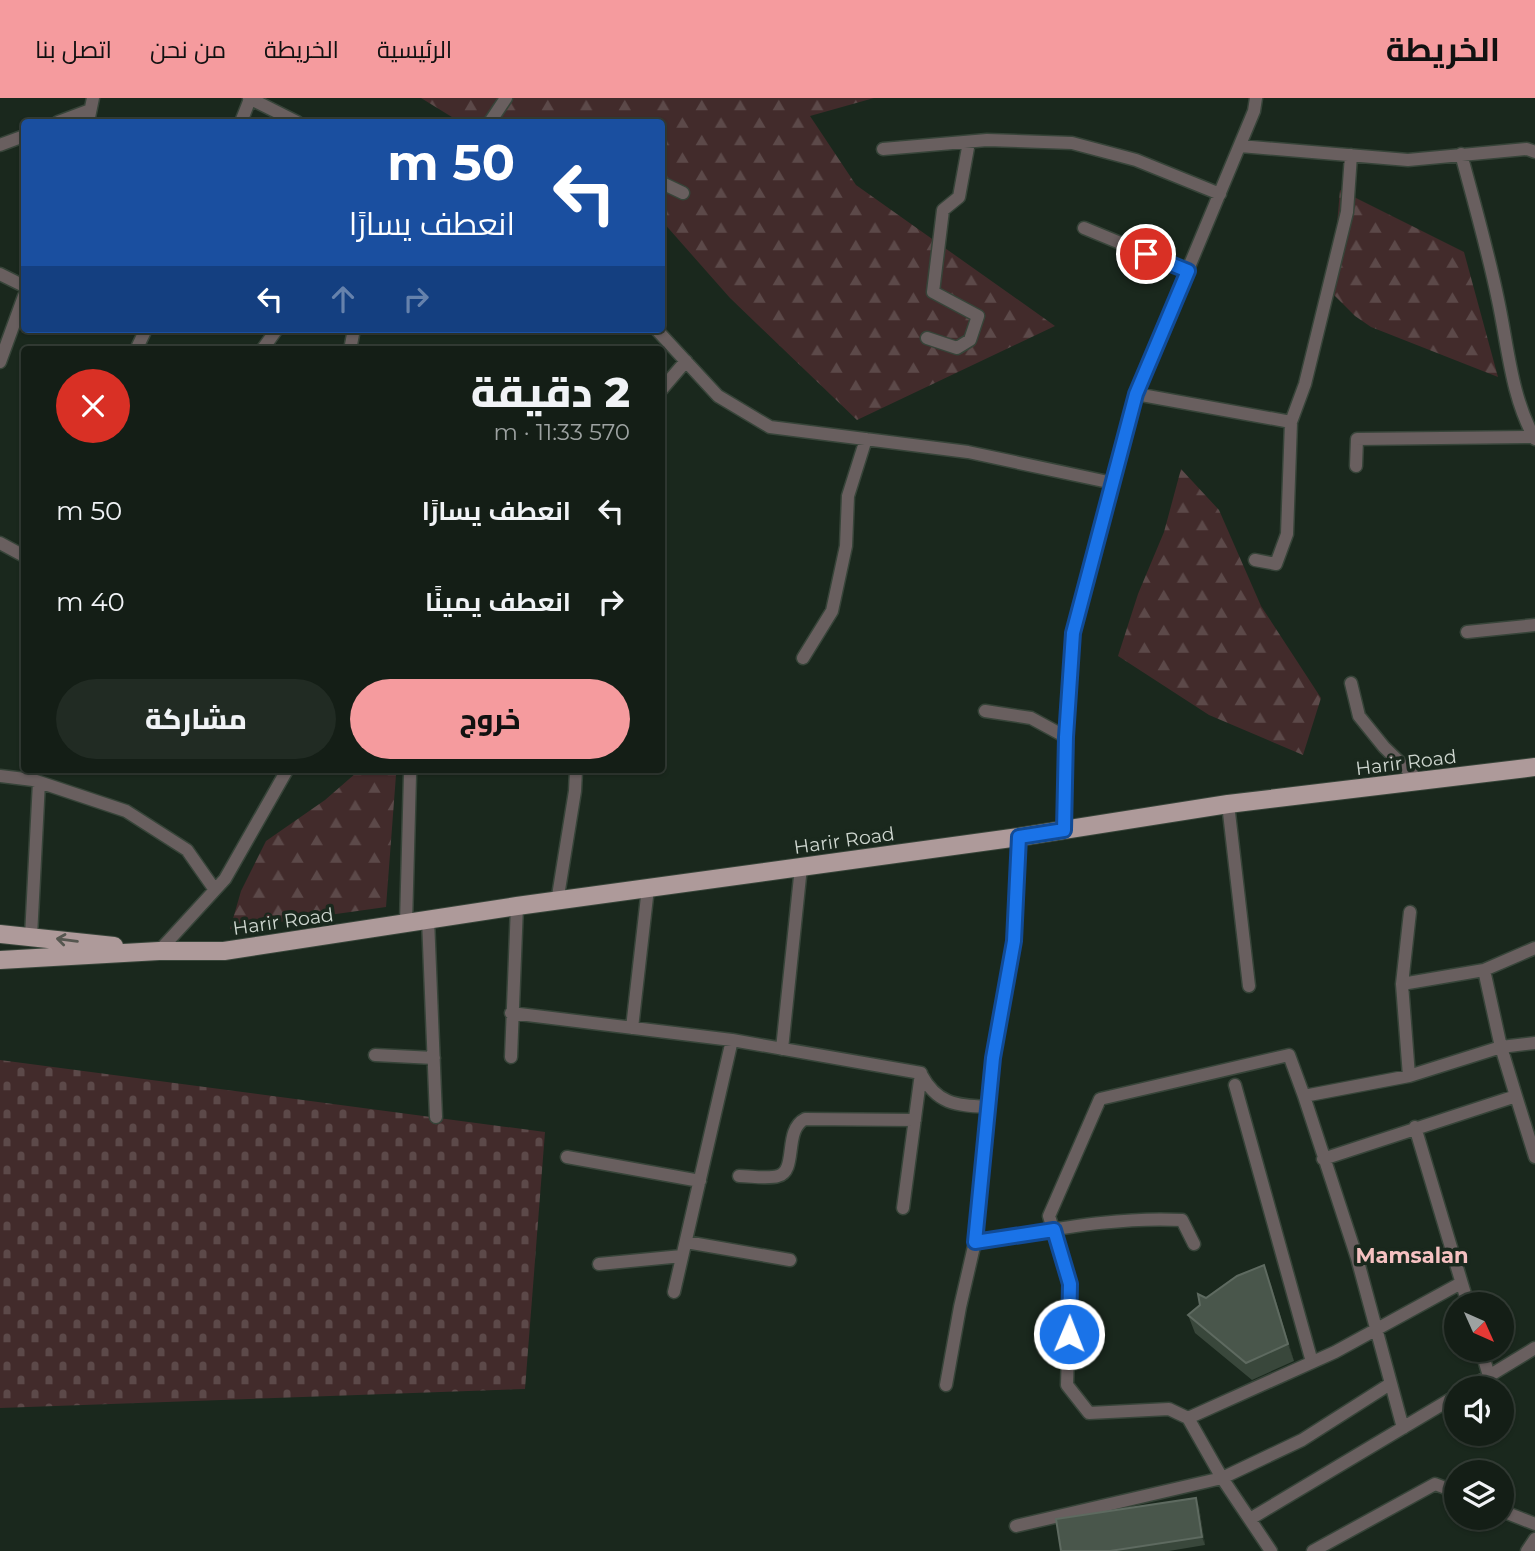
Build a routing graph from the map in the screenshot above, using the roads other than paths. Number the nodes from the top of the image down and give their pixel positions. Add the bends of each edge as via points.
1 (506, 98) edge
2 (1256, 98) edge
3 (255, 100) edge
4 (90, 110) edge
5 (66, 119) edge
6 (243, 119) edge
7 (291, 119) edge
8 (492, 119) edge
9 (21, 137) edge
10 (969, 142) junction
11 (0, 145) edge
12 (1240, 146) junction
13 (884, 149) dead end
14 (1535, 152) edge
15 (1461, 154) junction
16 (1352, 155) junction
17 (665, 184) edge
18 (683, 193) dead end
19 (1220, 194) junction
20 (1084, 229) dead end
21 (1188, 271) junction
22 (0, 274) edge
23 (21, 284) edge
24 (21, 304) edge
25 (660, 333) edge
26 (927, 338) dead end
27 (686, 361) junction
28 (0, 362) edge
29 (665, 386) edge
30 (1136, 394) junction
31 (1291, 422) junction
32 (1534, 438) edge
33 (866, 439) junction
34 (1356, 466) dead end
35 (1113, 483) junction
36 (0, 543) edge
37 (21, 554) edge
38 (1255, 560) dead end
39 (1535, 625) edge
40 (1468, 632) dead end
41 (803, 658) dead end
42 (1350, 683) dead end
43 (985, 711) dead end
44 (1066, 737) junction
45 (1535, 767) edge
46 (285, 773) edge
47 (576, 773) edge
48 (410, 775) dead end
49 (0, 776) edge
50 (1419, 781) junction
51 (39, 782) junction
52 (1228, 804) junction
53 (1064, 830) junction
54 (1019, 837) junction
55 (801, 867) junction
56 (648, 888) junction
57 (215, 890) junction
58 (561, 900) junction
59 (517, 906) junction
60 (1410, 912) dead end
61 (428, 919) junction
62 (406, 923) junction
63 (0, 934) edge
64 (31, 936) junction
65 (1535, 948) edge
66 (159, 951) junction
67 (0, 960) edge
68 (1483, 970) junction
69 (1402, 984) junction
70 (1248, 986) dead end
71 (511, 1013) junction
72 (632, 1028) junction
73 (732, 1040) junction
74 (1535, 1043) edge
75 (1501, 1047) junction
76 (782, 1049) junction
77 (375, 1055) dead end
78 (434, 1058) junction
79 (511, 1058) dead end
80 (921, 1073) junction
81 (1409, 1076) junction
82 (1235, 1085) dead end
83 (1304, 1096) junction
84 (1516, 1096) junction
85 (987, 1107) junction
86 (436, 1117) dead end
87 (915, 1120) junction
88 (1415, 1128) junction
89 (567, 1157) dead end
90 (1535, 1157) edge
91 (1323, 1159) junction
92 (739, 1176) dead end
93 (700, 1181) junction
94 (902, 1208) dead end
95 (1054, 1230) junction
96 (686, 1242) junction
97 (975, 1242) junction
98 (1194, 1244) dead end
99 (682, 1256) junction
100 (790, 1260) dead end
101 (599, 1264) dead end
102 (1461, 1283) junction
103 (674, 1292) dead end
104 (1464, 1292) edge
105 (1377, 1329) junction
106 (1535, 1348) edge
107 (1485, 1362) edge
108 (1312, 1363) junction
109 (1489, 1376) joint
110 (1391, 1384) junction
111 (946, 1385) dead end
112 (1444, 1402) edge
113 (1188, 1418) junction
114 (1403, 1427) junction
115 (1222, 1478) junction
116 (1444, 1487) edge
117 (1514, 1516) edge
118 (1250, 1519) junction
119 (1535, 1524) edge
120 (1016, 1526) dead end
121 (1535, 1539) edge
122 (1271, 1551) edge
123 (1313, 1551) edge
124 (1527, 1551) edge

1 - 8 street
2 - 12 street
3 - 6 street
3 - 7 street
4 - 5 street
9 - 11 street
10 - 13 street
10 - 19 street via 1072,143 1136,160
10 - 26 street via 959,197 943,210 933,292 978,316 970,340 957,348
12 - 16 street
12 - 19 street
14 - 15 street
15 - 16 street via 1408,160
15 - 32 street via 1488,253 1511,371
16 - 31 street via 1348,212
17 - 18 street
19 - 21 street
20 - 21 street
21 - 30 street
22 - 23 street
24 - 28 street
25 - 27 street
27 - 29 street
27 - 33 street via 719,396 771,427
30 - 31 street
30 - 35 street
31 - 38 street via 1287,534 1276,564
32 - 34 street via 1357,439
33 - 35 street via 968,452
33 - 41 street via 848,496 846,547 832,611
35 - 44 street via 1073,633
36 - 37 street
39 - 40 street
42 - 50 street via 1359,716
43 - 44 street via 1031,718
44 - 53 street
45 - 50 main road, Harir Road
46 - 57 street
47 - 58 street
48 - 62 street
49 - 51 street
50 - 52 main road, Harir Road
51 - 57 street via 126,811 187,850
51 - 64 street
52 - 53 main road, Harir Road
52 - 70 street
53 - 54 main road, Harir Road
54 - 55 main road, Harir Road
54 - 85 street via 1014,941
55 - 56 main road, Harir Road
55 - 76 street
56 - 58 main road, Harir Road
56 - 72 street
57 - 66 street
58 - 59 main road, Harir Road
59 - 61 main road, Harir Road
59 - 71 street
60 - 69 street
61 - 62 main road, Harir Road
61 - 78 street
62 - 66 main road, Harir Road via 224,951
63 - 64 main road
66 -> 64 main road
65 - 68 street
66 - 67 main road
68 - 69 street
68 - 75 street
69 - 81 street
71 - 72 street
71 - 79 street
72 - 73 street
73 - 76 street
73 - 93 street
74 - 75 street
75 - 81 street
75 - 84 street
76 - 80 street
77 - 78 street
78 - 86 street
80 - 85 street via 930,1090 944,1099
80 - 87 street
81 - 83 street
82 - 108 street
83 - 91 street
83 - 95 street via 1289,1055 1100,1100 1049,1216
84 - 88 street
84 - 90 street
85 - 97 street
87 - 92 street via 805,1119 794,1129 784,1173 778,1177
87 - 94 street
88 - 91 street
88 - 102 street
89 - 93 street
91 - 105 street
93 - 96 street
95 - 97 street
95 - 98 street via 1182,1220
95 - 113 street via 1070,1284 1067,1385 1089,1413 1169,1409
96 - 99 street
96 - 100 street
97 - 111 street
99 - 101 street
99 - 103 street
102 - 104 street
102 - 105 street
105 - 108 street
105 - 110 street
106 - 109 street
107 - 109 street
108 - 113 street
110 - 114 street
110 - 115 street via 1302,1440
112 - 114 street
113 - 115 street
114 - 118 street
115 - 118 street
115 - 120 street
116 - 123 street via 1435,1484
117 - 119 street
118 - 122 street
121 - 124 street

